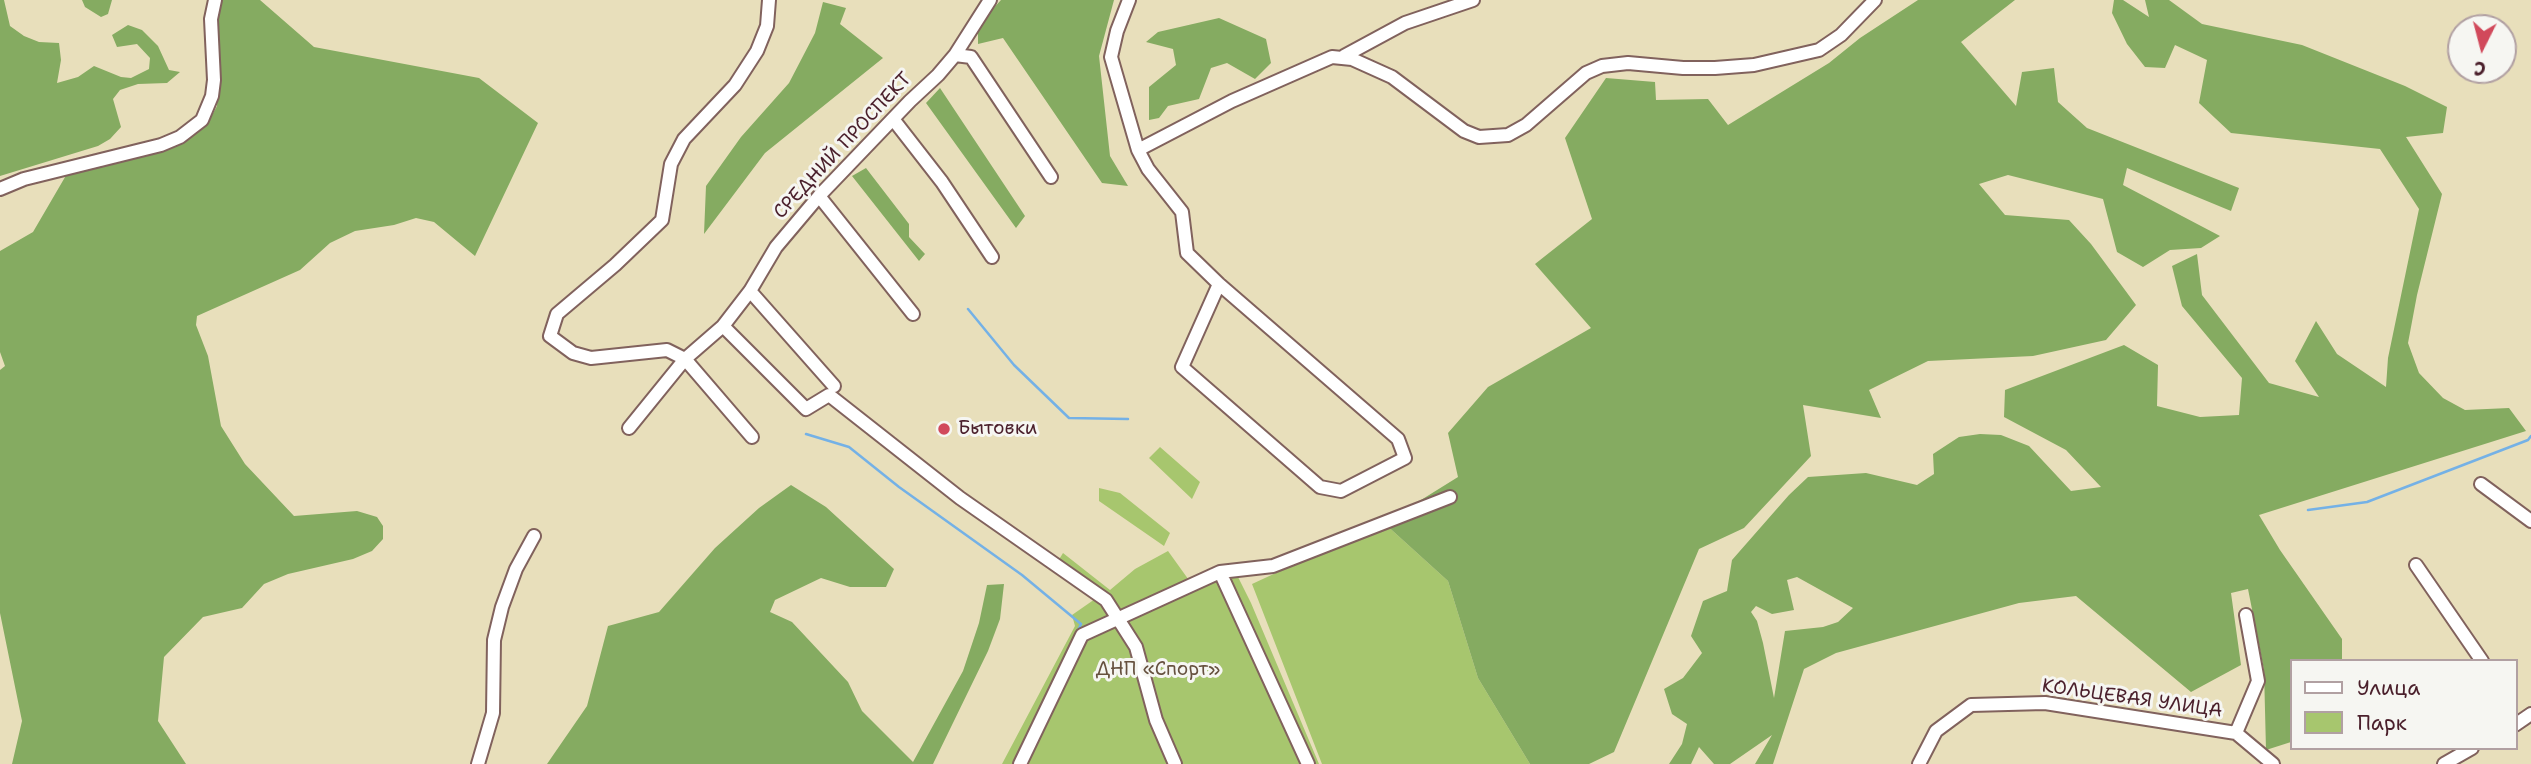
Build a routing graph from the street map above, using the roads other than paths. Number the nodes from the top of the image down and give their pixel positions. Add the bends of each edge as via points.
1 (215, 0) edge
2 (769, 0) edge
3 (990, 0) edge
4 (1129, 0) edge
5 (1472, 0) edge
6 (1875, 0) edge
7 (955, 55) junction
8 (1344, 56) junction
9 (893, 119) junction
10 (1139, 150) junction
11 (1051, 177) dead end
12 (0, 189) edge
13 (819, 195) junction
14 (992, 257) dead end
15 (1219, 284) junction
16 (750, 291) junction
17 (913, 314) dead end
18 (723, 326) junction
19 (685, 359) junction
20 (834, 386) dead end
21 (629, 428) dead end
22 (752, 438) dead end
23 (2481, 484) dead end
24 (1450, 497) dead end
25 (2531, 521) edge
26 (534, 536) dead end
27 (2416, 565) dead end
28 (1220, 572) junction
29 (2246, 615) dead end
30 (1119, 620) junction
31 (2481, 659) edge
32 (2236, 733) junction
33 (2468, 750) edge
34 (478, 764) edge
35 (1020, 764) edge
36 (1175, 764) edge
37 (1308, 764) edge
38 (1919, 764) edge
39 (2273, 764) edge
40 (2444, 764) edge

1 - 12 street via 211,19 214,80 202,120 161,145
2 - 19 street via 767,26 757,51 735,85 684,139 671,164 662,220 557,314 550,336 573,353 591,358 667,350
3 - 7 street, СРЕДНИЙ ПРОСПЕКТ
4 - 10 street via 1111,57
5 - 8 street via 1405,23
6 - 8 street via 1819,50 1754,65 1715,68 1602,65 1586,73 1519,130 1492,138 1464,131 1392,77
7 - 9 street, СРЕДНИЙ ПРОСПЕКТ
7 - 11 street via 971,57
8 - 10 street via 1332,57 1232,101
9 - 13 street, СРЕДНИЙ ПРОСПЕКТ
9 - 14 street
10 - 15 street via 1182,212 1187,253
13 - 16 street, СРЕДНИЙ ПРОСПЕКТ via 776,247
13 - 17 street
15 - 15 street via 1182,367 1320,487 1341,491 1405,458 1398,439
16 - 18 street, СРЕДНИЙ ПРОСПЕКТ
16 - 20 street
18 - 19 street, СРЕДНИЙ ПРОСПЕКТ
18 - 30 street via 806,409 830,396 960,498 1106,600
19 - 21 street, СРЕДНИЙ ПРОСПЕКТ
19 - 22 street
23 - 25 street
24 - 28 street via 1273,566
26 - 34 street via 502,607 494,640 493,713
27 - 31 street
28 - 30 street
28 - 37 street
29 - 32 street via 2258,681
30 - 35 street via 1082,635
30 - 36 street via 1136,647 1156,720
32 - 38 street, КОЛЬЦЕВАЯ УЛИЦА via 2045,703 1970,705 1937,731
32 - 39 street, КОЛЬЦЕВАЯ УЛИЦА
33 - 40 street

